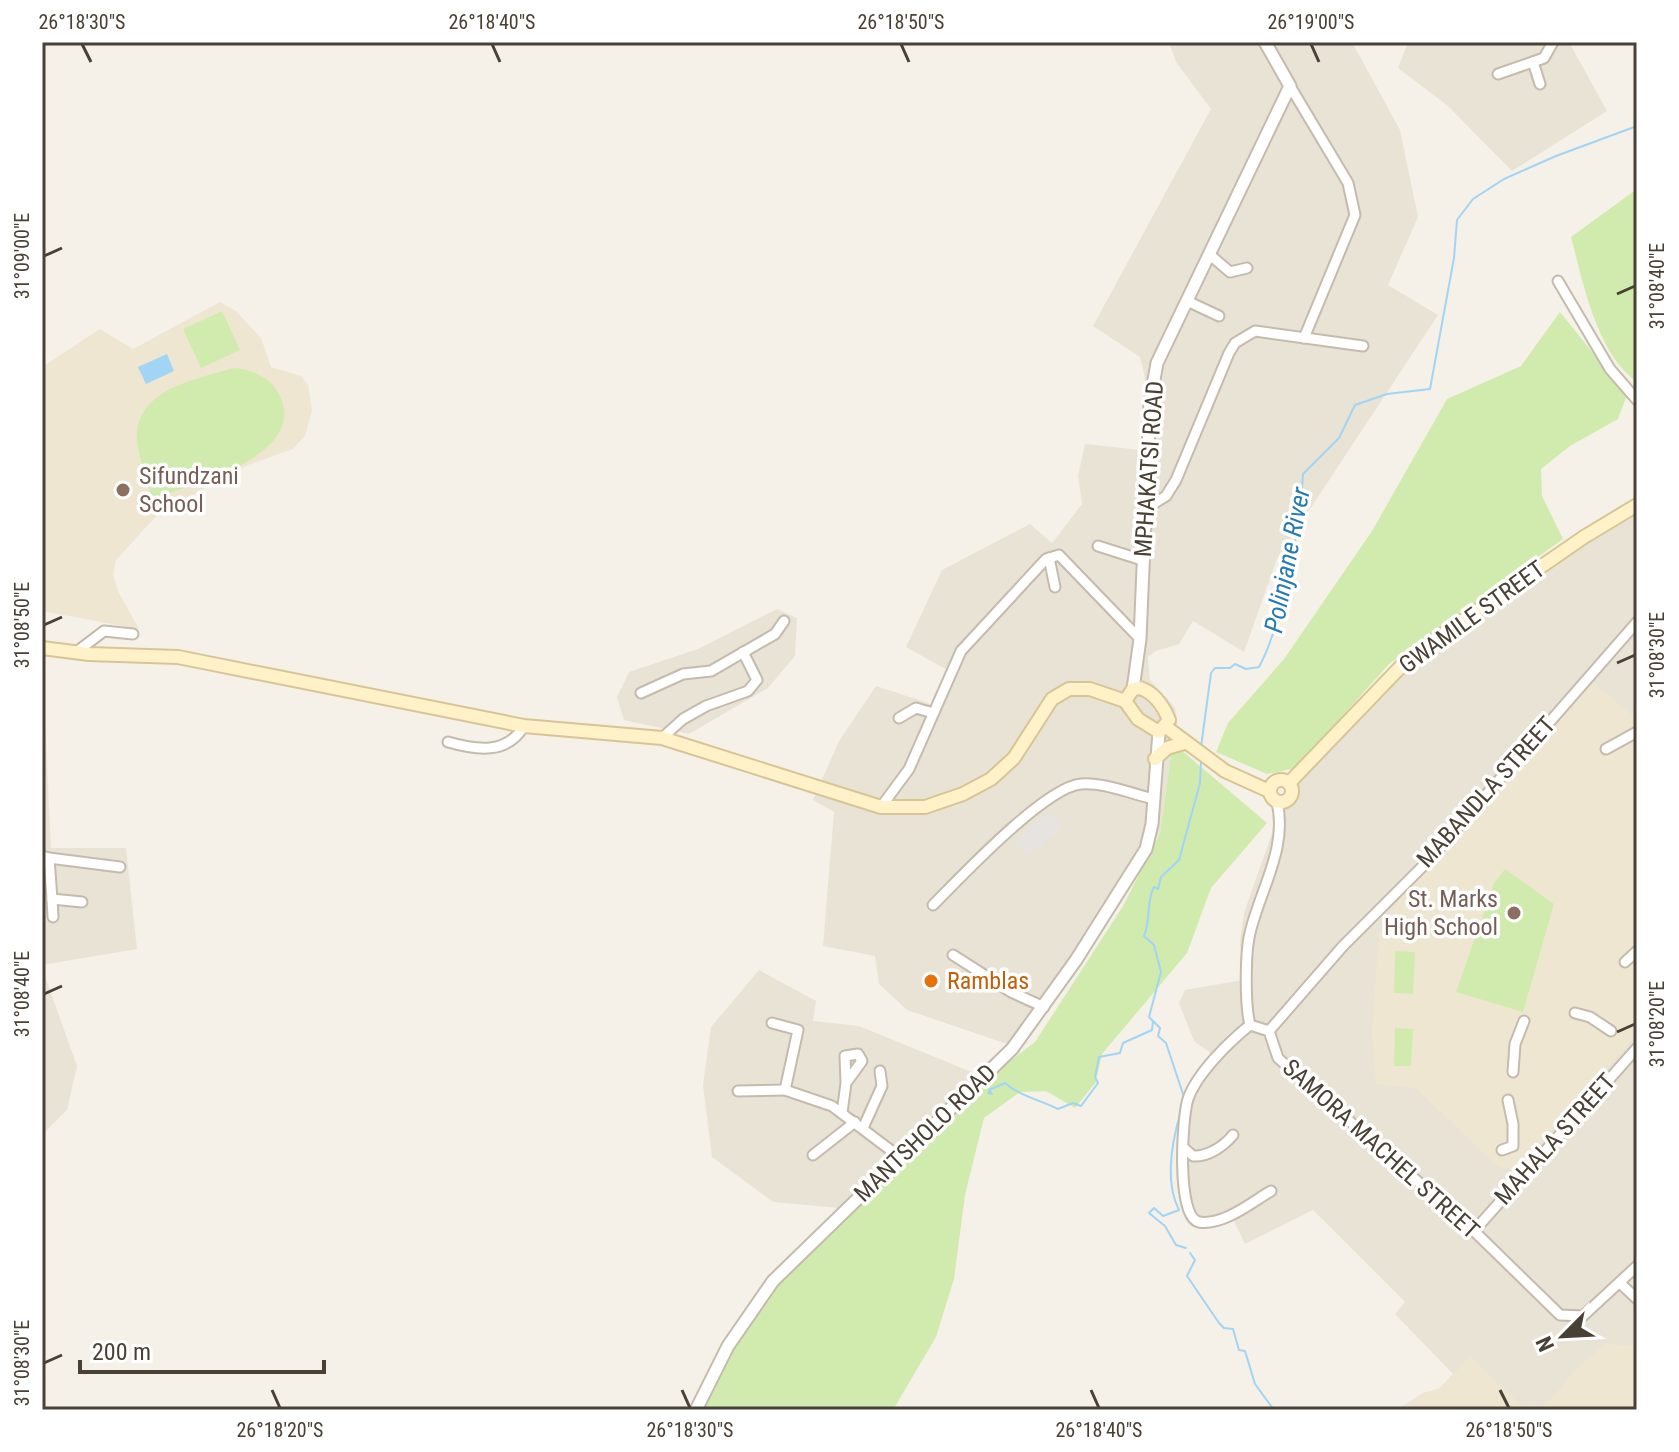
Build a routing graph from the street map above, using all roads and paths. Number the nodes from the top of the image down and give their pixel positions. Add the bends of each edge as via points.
1 (1265, 42) edge
2 (1553, 42) edge
3 (1533, 62) junction
4 (1498, 74) dead end
5 (1540, 84) dead end
6 (1290, 86) junction
7 (1209, 254) junction
8 (1247, 268) dead end
9 (1558, 281) dead end
10 (1187, 301) junction
11 (1219, 316) dead end
12 (1304, 338) junction
13 (1363, 346) dead end
14 (1637, 400) edge
15 (1637, 505) edge
16 (1145, 509) junction
17 (1098, 546) dead end
18 (1049, 558) junction
19 (1142, 560) junction
20 (1055, 587) dead end
21 (784, 621) dead end
22 (1637, 622) edge
23 (133, 634) dead end
24 (1140, 639) junction
25 (42, 648) edge
26 (743, 652) junction
27 (75, 653) junction
28 (1133, 689) junction
29 (641, 693) dead end
30 (1125, 701) junction
31 (933, 713) junction
32 (899, 718) dead end
33 (524, 726) junction
34 (1158, 729) junction
35 (1637, 732) edge
36 (662, 738) junction
37 (448, 742) dead end
38 (1606, 749) dead end
39 (1194, 751) junction
40 (1155, 759) junction
41 (1289, 783) junction
42 (1273, 797) junction
43 (1150, 798) junction
44 (881, 807) junction
45 (46, 857) edge
46 (977, 862) junction
47 (120, 867) dead end
48 (975, 878) dead end
49 (52, 899) junction
50 (82, 902) dead end
51 (933, 905) dead end
52 (53, 917) dead end
53 (1637, 951) edge
54 (953, 955) dead end
55 (1625, 962) dead end
56 (1044, 1007) junction
57 (1575, 1013) dead end
58 (1524, 1021) dead end
59 (772, 1023) dead end
60 (1250, 1025) junction
61 (1269, 1031) junction
62 (1611, 1031) dead end
63 (1637, 1048) edge
64 (880, 1071) dead end
65 (1513, 1072) dead end
66 (846, 1083) dead end
67 (785, 1090) junction
68 (738, 1091) dead end
69 (1508, 1100) dead end
70 (842, 1113) junction
71 (859, 1125) junction
72 (1233, 1135) dead end
73 (1184, 1148) junction
74 (1502, 1150) dead end
75 (813, 1155) dead end
76 (901, 1158) junction
77 (1271, 1191) dead end
78 (1474, 1231) junction
79 (1637, 1266) edge
80 (1621, 1284) junction
81 (1637, 1299) edge
82 (696, 1410) edge

1 - 6 street
2 - 3 street via 1548,54
3 - 4 street
3 - 5 street
6 - 7 street, MPHAKATSI ROAD
6 - 12 street via 1348,183 1355,215
7 - 8 street via 1230,272
7 - 10 street, MPHAKATSI ROAD
9 - 14 street via 1610,369
10 - 11 street
10 - 16 street, MPHAKATSI ROAD via 1157,363
12 - 13 street
12 - 16 street via 1255,331 1235,343 1176,480 1166,496
15 - 41 main road, GWAMILE STREET via 1410,657
16 - 19 street, MPHAKATSI ROAD
17 - 19 street
18 - 20 street
18 - 24 street via 1059,555
18 - 31 street via 961,651
19 - 24 street, MPHAKATSI ROAD
21 - 26 street via 775,634
22 - 61 street, MABANDLA STREET via 1430,859 1343,946
23 - 27 street via 104,631
24 - 28 street, MPHAKATSI ROAD
25 - 27 main road
26 - 29 street via 711,671 683,674
26 - 36 street via 757,680 748,691 706,706
27 - 33 main road via 178,657
28 - 30 main road
28 - 34 main road via 1146,690 1157,699 1169,720
30 - 34 main road
30 - 44 main road via 1090,689 1069,689 1052,699 1014,758 991,779 925,807
31 - 32 street via 916,708
31 - 44 street via 909,769
33 - 36 main road
33 - 37 street via 518,736 487,750
34 - 39 main road
34 - 40 street, MANTSHOLO ROAD
34 - 43 street, MANTSHOLO ROAD
35 - 38 street
36 - 44 main road
39 - 40 main road via 1167,748
39 - 42 main road
40 - 43 street, MANTSHOLO ROAD
41 - 42 main road via 1278,780
41 - 42 main road via 1290,798
42 - 60 street via 1281,819 1278,842 1247,951 1245,1003
43 - 46 street via 1078,784 1042,804
43 - 56 street, MANTSHOLO ROAD via 1146,849
45 - 47 street
45 - 49 street
46 - 48 street
46 - 51 street
49 - 50 street
49 - 52 street
53 - 55 street
54 - 56 street
56 - 76 street, MANTSHOLO ROAD via 1012,1049
57 - 62 street
58 - 65 street
59 - 67 street via 798,1030
60 - 61 street, SAMORA MACHEL STREET
60 - 73 street via 1216,1057 1188,1099
61 - 78 street, SAMORA MACHEL STREET via 1278,1058
63 - 78 street, MAHALA STREET
64 - 71 street via 882,1086
66 - 70 street
67 - 68 street
67 - 70 street
69 - 74 street via 1514,1138 1513,1146
70 - 71 street
71 - 75 street
71 - 76 street
72 - 73 street via 1199,1156
73 - 77 street via 1182,1184 1193,1219 1231,1214
76 - 82 street, MANTSHOLO ROAD via 757,1301
78 - 80 street, SAMORA MACHEL STREET via 1560,1315 1583,1316
79 - 80 street, SAMORA MACHEL STREET
80 - 81 street

